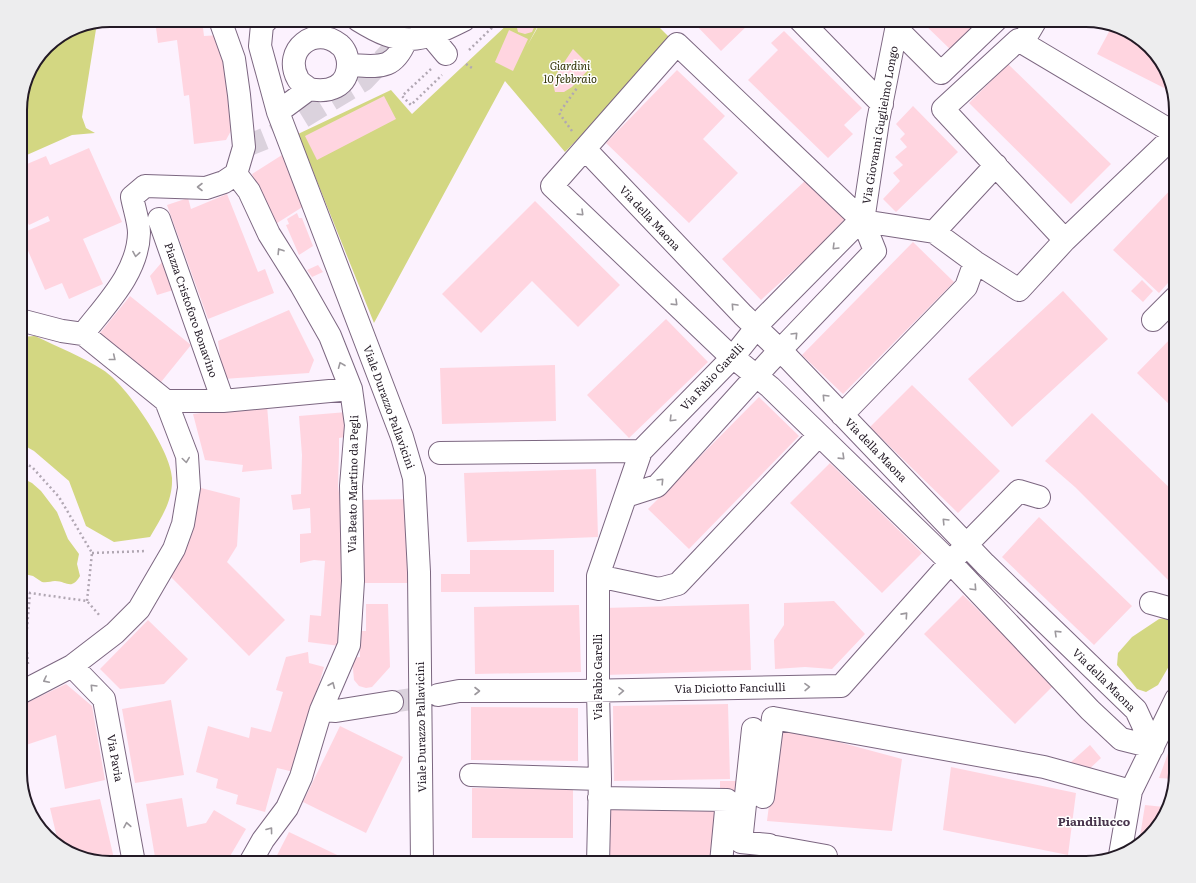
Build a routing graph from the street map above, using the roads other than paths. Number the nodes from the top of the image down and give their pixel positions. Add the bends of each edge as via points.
1 (223, 27) edge
2 (262, 27) edge
3 (370, 27) edge
4 (450, 27) edge
5 (807, 27) edge
6 (897, 27) edge
7 (901, 27) edge
8 (989, 27) edge
9 (1032, 27) edge
10 (431, 36) junction
11 (406, 40) junction
12 (1023, 42) junction
13 (446, 54) dead end
14 (348, 65) junction
15 (309, 89) junction
16 (882, 104) junction
17 (278, 112) junction
18 (1169, 130) edge
19 (1169, 141) edge
20 (585, 149) junction
21 (996, 166) junction
22 (236, 174) junction
23 (159, 219) dead end
24 (863, 221) junction
25 (934, 232) junction
26 (1065, 240) junction
27 (975, 262) junction
28 (1169, 304) edge
29 (1153, 320) dead end
30 (30, 322) edge
31 (760, 323) junction
32 (83, 334) junction
33 (733, 357) junction
34 (768, 364) junction
35 (351, 389) junction
36 (166, 401) junction
37 (223, 401) junction
38 (849, 409) junction
39 (819, 435) junction
40 (641, 451) junction
41 (440, 453) dead end
42 (1029, 494) dead end
43 (626, 496) junction
44 (960, 553) junction
45 (598, 576) junction
46 (1151, 603) dead end
47 (1169, 608) edge
48 (72, 666) junction
49 (27, 689) edge
50 (598, 691) junction
51 (438, 695) tunnel mouth
52 (392, 702) tunnel mouth
53 (321, 710) junction
54 (1169, 718) edge
55 (753, 729) dead end
56 (1153, 747) junction
57 (471, 775) dead end
58 (599, 788) junction
59 (1131, 792) junction
60 (763, 797) dead end
61 (1121, 848) edge
62 (133, 856) edge
63 (254, 856) edge
64 (422, 856) edge
65 (598, 856) edge
66 (722, 856) edge
67 (826, 856) dead end

1 - 22 street via 234,59 244,147
2 - 17 street, Viale Durazzo Pallavicini via 260,46
3 - 11 street via 392,38
4 - 10 street
5 - 16 street
6 - 16 street, Via Giovanni Guglielmo Longo
7 - 8 street, Via Giovanni Guglielmo Longo via 941,73
9 - 12 street
10 - 11 street
10 - 13 street
11 - 14 street via 400,54 384,66
12 - 18 street
12 - 21 street via 1018,40 943,109
14 - 15 street via 348,71 342,81 333,89
14 - 15 street via 343,48 332,39 318,36 305,42 296,52 294,66 298,80
15 - 17 street
16 - 24 street, Via Giovanni Guglielmo Longo
17 - 64 street, Viale Durazzo Pallavicini via 402,437 414,478 419,572
19 - 26 street
20 - 24 street via 677,44
31 -> 20 street, Via della Maona
20 -> 33 street, Via della Maona via 552,186
21 - 25 street
21 - 26 street
22 -> 32 street via 224,182 206,188 145,186 132,197 139,233 134,262 118,289
35 -> 22 street, Via Beato Martino da Pegli via 330,336 269,234 249,191
23 - 37 street, Piazza Cristoforo Bonavino
24 - 25 street
24 -> 31 street
34 -> 24 street via 876,251
25 - 27 street
26 - 27 street via 1019,290
27 - 38 street via 966,287
28 - 29 street
30 - 32 street via 62,332
31 - 33 street, Via Fabio Garelli
31 - 34 street, Via della Maona
32 -> 36 street
33 - 34 street, Via della Maona
33 -> 40 street, Via Fabio Garelli
38 -> 34 street, Via della Maona
34 - 39 street, Via della Maona
43 -> 34 street via 657,486
35 - 37 street
53 -> 35 street, Via Beato Martino da Pegli via 349,645 353,581 351,486 356,425
36 - 37 street
36 -> 48 street via 187,456 189,488 184,524 174,549 139,609 115,633
44 -> 38 street, Via della Maona
39 -> 44 street, Via della Maona
39 - 45 street via 678,584 658,589
40 - 41 street
40 - 43 street, Via Fabio Garelli
42 - 44 street, Via Diciotto Fanciulli
43 - 45 street, Via Fabio Garelli
50 -> 44 street, Via Diciotto Fanciulli via 841,686
56 -> 44 street, Via della Maona via 1136,710
44 -> 56 street, Via della Maona via 1085,705 1121,739
45 - 50 street, Via Fabio Garelli
46 - 47 street
48 -> 49 street
62 -> 48 street, Via Pavia via 104,699
51 -> 50 street, Via Diciotto Fanciulli via 459,691
50 - 58 street, Via Fabio Garelli
52 - 53 street via 336,711
63 -> 53 street, Via Beato Martino da Pegli via 287,808 302,777
54 - 56 street
55 - 67 street via 741,842
56 - 59 street
57 - 58 street
58 - 65 street, Via Fabio Garelli
58 - 66 street via 727,800
59 - 60 street via 1044,767 773,718
59 - 61 street

